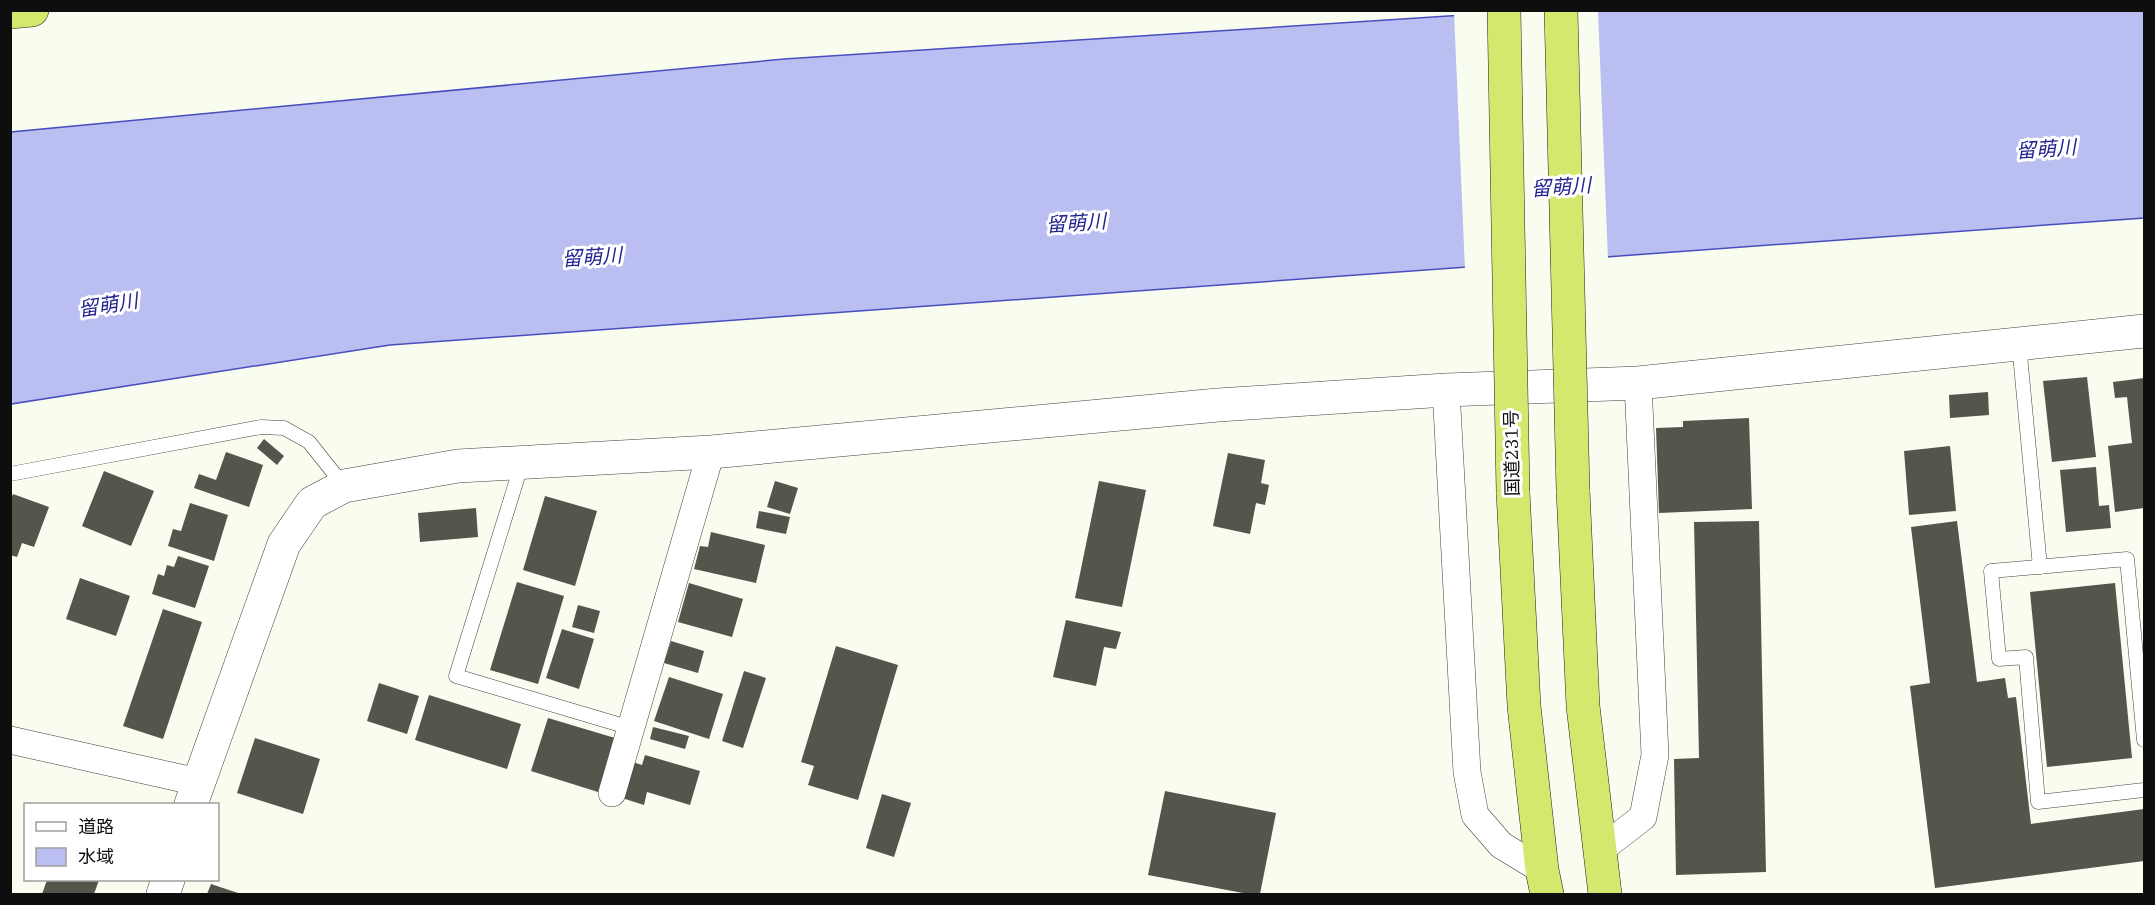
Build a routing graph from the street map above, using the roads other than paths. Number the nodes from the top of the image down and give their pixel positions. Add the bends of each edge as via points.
1 (32, 10) edge
2 (1504, 10) edge
3 (1561, 10) edge
4 (10, 12) edge
5 (2145, 331) edge
6 (2019, 344) junction
7 (1638, 383) junction
8 (1446, 390) junction
9 (711, 452) junction
10 (522, 463) junction
11 (10, 474) edge
12 (344, 486) junction
13 (2040, 567) junction
14 (631, 729) junction
15 (10, 740) edge
16 (2145, 740) edge
17 (2145, 790) edge
18 (195, 793) edge
19 (612, 793) dead end
20 (1599, 851) junction
21 (1544, 882) edge
22 (1605, 894) edge

1 - 4 highway
2 - 21 highway, 国道231号, bridge via 1513,492 1524,706
3 - 20 highway, bridge via 1573,490 1583,706
5 - 6 street
6 - 7 street
6 - 13 lane
7 - 8 street
7 - 20 street via 1654,755 1643,816
8 - 9 street via 1218,405
8 - 21 street via 1467,772 1475,814 1501,845
9 - 10 street
9 - 14 street
10 - 12 street via 458,466
10 - 14 lane via 456,676
11 - 12 lane via 261,427 284,428 309,442
12 - 18 street via 312,503 284,544
13 - 16 lane via 2127,559
13 - 17 lane via 1991,571 1999,659 2026,657 2038,802
14 - 19 street
15 - 18 street
20 - 22 highway

